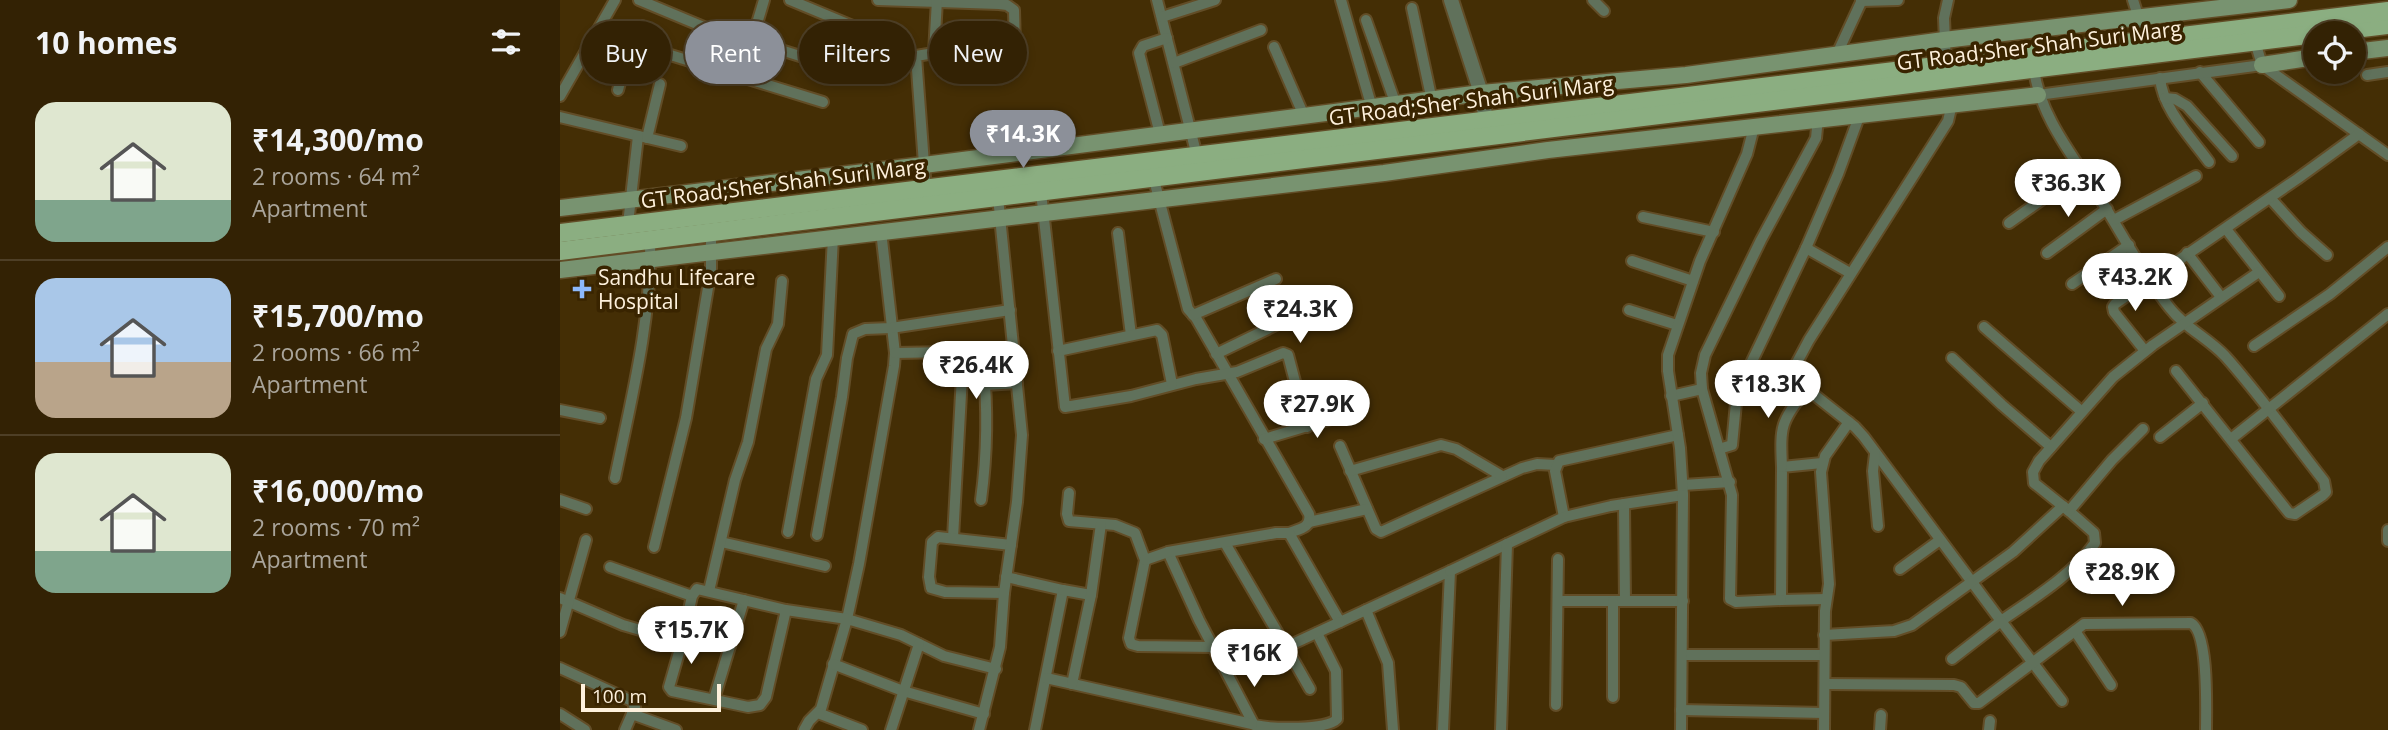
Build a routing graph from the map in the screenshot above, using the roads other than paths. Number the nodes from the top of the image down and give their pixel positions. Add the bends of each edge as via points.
1 (615, 0) edge
2 (639, 0) edge
3 (764, 0) edge
4 (790, 0) edge
5 (878, 0) edge
6 (1157, 0) edge
7 (1215, 0) edge
8 (1341, 0) edge
9 (1451, 0) edge
10 (1593, 0) edge
11 (1898, 0) edge
12 (1948, 0) edge
13 (2133, 0) edge
14 (2289, 0) edge
15 (937, 1) edge
16 (1862, 1) edge
17 (2367, 7) edge
18 (1412, 8) dead end
19 (1604, 11) dead end
20 (2388, 11) edge
21 (1162, 17) junction
22 (2138, 19) junction
23 (1366, 20) dead end
24 (689, 21) edge
25 (758, 21) edge
26 (839, 21) edge
27 (936, 21) edge
28 (1014, 21) edge
29 (2388, 25) edge
30 (2366, 28) edge
31 (1261, 30) dead end
32 (2303, 34) edge
33 (2253, 35) junction
34 (1167, 38) junction
35 (1944, 40) junction
36 (2146, 41) junction
37 (1274, 47) dead end
38 (2388, 48) edge
39 (2366, 51) edge
40 (929, 53) edge
41 (1837, 54) junction
42 (915, 59) joint
43 (2303, 59) edge
44 (685, 60) edge
45 (1174, 63) junction
46 (1946, 65) junction
47 (2262, 65) junction
48 (2034, 69) junction
49 (2200, 72) junction
50 (2388, 72) edge
51 (2367, 75) dead end
52 (2161, 78) junction
53 (660, 84) edge
54 (764, 84) edge
55 (618, 90) dead end
56 (1482, 93) junction
57 (2038, 95) junction
58 (560, 96) edge
59 (2165, 98) junction
60 (1432, 101) junction
61 (823, 102) dead end
62 (1952, 104) junction
63 (1396, 105) junction
64 (1372, 108) junction
65 (1860, 114) junction
66 (1304, 116) junction
67 (560, 117) edge
68 (1818, 118) junction
69 (1754, 127) junction
70 (1488, 129) junction
71 (1189, 130) junction
72 (1160, 134) junction
73 (2359, 134) junction
74 (643, 137) junction
75 (2259, 142) dead end
76 (681, 146) dead end
77 (2388, 155) edge
78 (1197, 156) junction
79 (2232, 156) dead end
80 (2209, 162) dead end
81 (924, 165) junction
82 (2082, 171) junction
83 (1153, 176) junction
84 (2196, 176) dead end
85 (1041, 192) junction
86 (927, 197) junction
87 (998, 197) junction
88 (2270, 198) junction
89 (1158, 199) junction
90 (631, 200) junction
91 (560, 208) edge
92 (2107, 209) junction
93 (1044, 213) junction
94 (999, 217) junction
95 (1643, 217) dead end
96 (2114, 220) junction
97 (2009, 223) dead end
98 (628, 224) junction
99 (2226, 229) junction
100 (711, 231) junction
101 (881, 231) junction
102 (1713, 232) junction
103 (560, 233) edge
104 (1118, 233) dead end
105 (833, 237) junction
106 (650, 239) junction
107 (2129, 245) junction
108 (1806, 247) junction
109 (2388, 247) edge
110 (560, 251) edge
111 (712, 253) junction
112 (2047, 253) dead end
113 (2187, 253) junction
114 (2327, 255) dead end
115 (651, 259) junction
116 (1632, 261) dead end
117 (560, 270) edge
118 (2259, 272) junction
119 (1850, 273) junction
120 (1276, 279) dead end
121 (2150, 280) junction
122 (782, 281) dead end
123 (1693, 281) junction
124 (2072, 284) dead end
125 (2279, 296) dead end
126 (2221, 297) junction
127 (1010, 310) junction
128 (1629, 310) dead end
129 (2388, 314) edge
130 (1193, 315) junction
131 (1282, 322) dead end
132 (2185, 323) junction
133 (1677, 325) junction
134 (1984, 327) dead end
135 (891, 328) junction
136 (1131, 335) junction
137 (2254, 346) dead end
138 (1058, 351) junction
139 (2145, 351) junction
140 (895, 353) junction
141 (1216, 354) junction
142 (1952, 358) dead end
143 (983, 362) dead end
144 (2176, 371) dead end
145 (1226, 373) junction
146 (1017, 383) junction
147 (1172, 384) junction
148 (985, 385) junction
149 (1702, 389) junction
150 (1806, 389) junction
151 (1671, 396) junction
152 (2203, 403) junction
153 (560, 410) edge
154 (1362, 410) dead end
155 (2268, 410) junction
156 (2081, 411) junction
157 (600, 418) dead end
158 (1849, 422) junction
159 (1307, 427) junction
160 (2143, 429) dead end
161 (1678, 435) junction
162 (2161, 437) dead end
163 (1264, 439) junction
164 (2231, 439) junction
165 (1340, 446) dead end
166 (2051, 447) junction
167 (1719, 449) junction
168 (1875, 454) junction
169 (1822, 463) junction
170 (1556, 465) junction
171 (1782, 467) junction
172 (1350, 471) junction
173 (1502, 477) junction
174 (615, 478) dead end
175 (1730, 482) junction
176 (1683, 490) junction
177 (1069, 493) dead end
178 (560, 500) edge
179 (981, 500) dead end
180 (1624, 504) junction
181 (586, 509) dead end
182 (1367, 509) junction
183 (2066, 509) junction
184 (1564, 517) junction
185 (1309, 522) junction
186 (1101, 524) junction
187 (1878, 526) dead end
188 (2388, 530) edge
189 (788, 531) dead end
190 (1289, 533) junction
191 (817, 535) dead end
192 (953, 538) junction
193 (586, 540) dead end
194 (1940, 540) junction
195 (2388, 541) edge
196 (721, 542) junction
197 (1225, 543) junction
198 (1507, 544) junction
199 (1011, 545) junction
200 (654, 547) dead end
201 (1168, 552) junction
202 (1558, 559) dead end
203 (1145, 560) junction
204 (825, 566) dead end
205 (610, 567) dead end
206 (1900, 569) dead end
207 (1450, 571) junction
208 (1006, 577) junction
209 (1970, 581) junction
210 (1063, 590) junction
211 (709, 591) junction
212 (1004, 593) junction
213 (1091, 595) junction
214 (692, 596) junction
215 (1826, 599) junction
216 (564, 600) edge
217 (744, 600) junction
218 (1781, 600) junction
219 (1558, 601) junction
220 (1613, 601) junction
221 (1626, 601) junction
222 (1683, 601) junction
223 (786, 610) junction
224 (1366, 610) junction
225 (847, 619) junction
226 (2001, 621) junction
227 (1340, 622) junction
228 (2075, 631) junction
229 (560, 632) edge
230 (1317, 633) junction
231 (1824, 635) junction
232 (682, 642) junction
233 (919, 644) junction
234 (1213, 647) junction
235 (1286, 647) junction
236 (1682, 655) junction
237 (1824, 655) junction
238 (1952, 659) dead end
239 (2032, 663) junction
240 (832, 664) junction
241 (560, 668) edge
242 (996, 669) junction
243 (1046, 678) junction
244 (1072, 684) junction
245 (1825, 684) junction
246 (2111, 685) dead end
247 (1310, 689) dead end
248 (903, 691) junction
249 (1614, 697) dead end
250 (714, 699) junction
251 (2062, 701) dead end
252 (1556, 705) dead end
253 (1681, 710) junction
254 (818, 713) junction
255 (1824, 713) junction
256 (560, 714) edge
257 (632, 714) junction
258 (984, 714) junction
259 (1881, 715) dead end
260 (1252, 724) junction
261 (831, 725) edge
262 (1238, 726) edge
263 (585, 730) edge
264 (625, 730) edge
265 (677, 730) edge
266 (804, 730) edge
267 (863, 730) edge
268 (891, 730) edge
269 (979, 730) edge
270 (1035, 730) edge
271 (1393, 730) edge
272 (1443, 730) edge
273 (1501, 730) edge
274 (1681, 730) edge
275 (1824, 730) edge
276 (1880, 730) edge
277 (2206, 730) edge

1 - 58 street
2 - 24 street
3 - 25 street
4 - 26 street
5 - 15 street
6 - 21 street
7 - 21 street
8 - 64 street
9 - 56 street
10 - 19 street
11 - 16 street
12 - 35 street
13 - 22 street
14 - 22 main road
15 - 27 street
15 - 28 street via 1011,7
16 - 41 street
17 - 20 main road, GT Road;Sher Shah Suri Marg
17 - 33 main road, GT Road;Sher Shah Suri Marg
18 - 60 street
21 - 34 street
22 - 35 main road
22 - 36 street
23 - 63 street
29 - 30 main road
31 - 45 street
32 - 33 main road, GT Road;Sher Shah Suri Marg
33 - 36 main road, GT Road;Sher Shah Suri Marg
33 - 47 street
33 - 48 main road, GT Road;Sher Shah Suri Marg
34 - 45 street
34 - 72 street via 1139,50
35 - 41 main road
35 - 46 street
36 - 46 main road, GT Road;Sher Shah Suri Marg
37 - 66 street
38 - 39 main road
40 - 42 street
41 - 56 main road via 1686,75
42 - 81 street
43 - 47 main road
44 - 55 street via 664,53 656,33 639,26 627,51
45 - 71 street
46 - 70 main road, GT Road;Sher Shah Suri Marg
47 - 49 street
47 - 73 street
48 - 57 street
48 - 70 main road, GT Road;Sher Shah Suri Marg
49 - 52 street
49 - 75 street
50 - 51 street
52 - 57 street
52 - 59 street
53 - 74 street
54 - 61 street
56 - 60 main road
56 - 70 street
57 - 62 main road
57 - 82 street
59 - 79 street via 2187,106
59 - 80 street
60 - 63 main road
62 - 65 main road
62 - 119 street via 1948,121
63 - 64 main road
64 - 66 main road
65 - 68 main road
65 - 108 street
66 - 71 main road
67 - 74 street
68 - 69 main road
68 - 149 street via 1816,138 1705,355
69 - 89 main road
69 - 102 street via 1744,163
70 - 78 main road, GT Road;Sher Shah Suri Marg
70 - 83 main road, GT Road;Sher Shah Suri Marg
71 - 72 main road
71 - 78 street
72 - 81 main road
73 - 77 street
73 - 88 street
74 - 76 street
74 - 90 street
78 - 86 main road, GT Road;Sher Shah Suri Marg
81 - 86 street
81 - 90 main road
82 - 92 street
82 - 97 street
83 - 85 main road, GT Road;Sher Shah Suri Marg
83 - 89 street
84 - 96 street
85 - 87 main road, GT Road;Sher Shah Suri Marg
85 - 93 street
86 - 87 main road, GT Road;Sher Shah Suri Marg
86 - 98 main road, GT Road;Sher Shah Suri Marg
86 - 100 main road, GT Road;Sher Shah Suri Marg
87 - 94 street
88 - 99 street
88 - 114 street
89 - 93 main road
89 - 130 street via 1185,301
90 - 91 main road
90 - 98 street
92 - 96 street
92 - 112 street
93 - 94 main road
93 - 138 street
94 - 101 main road
94 - 127 street
95 - 102 street
96 - 107 street
98 - 103 main road, GT Road;Sher Shah Suri Marg
99 - 113 street
99 - 118 street
100 - 106 main road, GT Road;Sher Shah Suri Marg
100 - 111 street
101 - 105 main road
101 - 135 street
102 - 123 street
104 - 136 street
105 - 111 main road
105 - 189 street via 827,355 817,379
106 - 110 main road, GT Road;Sher Shah Suri Marg
106 - 115 street
107 - 121 street
107 - 124 street
108 - 119 street
108 - 167 street via 1744,378 1732,445
109 - 137 street
111 - 115 main road
111 - 200 street via 686,418
113 - 121 street
113 - 126 street
115 - 117 main road
115 - 174 street via 639,359
116 - 123 street
118 - 125 street
118 - 126 street
119 - 150 street via 1794,368 1793,378
120 - 130 street
121 - 132 street
121 - 139 street via 2113,307
122 - 196 street via 778,324 766,349 748,442
123 - 133 street
126 - 132 street
127 - 135 street
127 - 146 street
128 - 133 street
129 - 155 street
130 - 141 street
131 - 141 street
132 - 139 street
132 - 155 street via 2225,357
133 - 151 street via 1667,359
134 - 156 street
135 - 140 street
135 - 191 street via 861,330 851,337
136 - 138 street
136 - 147 street via 1160,331
138 - 147 street via 1066,408
139 - 156 street
140 - 192 street via 951,352 961,356
140 - 225 street
141 - 145 street
142 - 166 street
143 - 148 street
144 - 152 street
145 - 147 street
145 - 159 street via 1286,354
145 - 163 street
146 - 148 street
146 - 199 street via 1022,435
148 - 179 street
149 - 151 street
149 - 167 street
150 - 158 street
150 - 171 street via 1783,422
151 - 161 street
152 - 162 street
152 - 164 street
153 - 157 street
154 - 159 street
155 - 164 street
155 - 164 street via 2324,481 2326,492 2320,498 2295,514 2289,513
156 - 166 street
158 - 168 street
158 - 169 street
159 - 163 street
160 - 183 street
161 - 170 street
161 - 176 street
163 - 185 street via 1307,510
165 - 172 street
166 - 183 street via 2032,471 2032,480
167 - 175 street
168 - 187 street
168 - 194 street
169 - 171 street
169 - 215 street via 1829,576
170 - 173 street via 1529,466
170 - 184 street
171 - 218 street
172 - 173 street via 1441,445
172 - 182 street
173 - 182 street via 1385,532 1378,532
175 - 176 street
175 - 218 street via 1730,599
176 - 180 street
176 - 222 street
177 - 186 street via 1069,521
178 - 181 street
180 - 184 street
180 - 221 street
182 - 185 street
183 - 209 street
183 - 226 street via 2094,533 2095,543 2060,579
184 - 198 street
185 - 190 street
186 - 203 street via 1133,531
186 - 213 street
188 - 195 street
190 - 197 street
190 - 227 street
192 - 199 street
192 - 212 street via 933,540 931,588
193 - 216 street
194 - 206 street
194 - 209 street
196 - 204 street
196 - 211 street
197 - 201 street
197 - 235 street
198 - 207 street
198 - 273 street
199 - 208 street
201 - 203 street
201 - 234 street
202 - 219 street
203 - 234 street via 1130,643
205 - 214 street
207 - 224 street
207 - 272 street
208 - 210 street
208 - 212 street
209 - 226 street
209 - 231 street via 1903,629
210 - 213 street
210 - 243 street
211 - 214 street via 697,589
211 - 217 street
212 - 242 street
213 - 244 street
214 - 232 street
215 - 218 street
215 - 231 street
216 - 229 street
216 - 232 street via 623,625
217 - 223 street
217 - 250 street
219 - 220 street
219 - 252 street
220 - 221 street
220 - 249 street
221 - 222 street
222 - 236 street
223 - 225 street
223 - 250 street via 763,702 748,706
224 - 227 street
224 - 271 street via 1388,663
225 - 233 street
225 - 240 street
226 - 238 street
226 - 239 street
227 - 230 street
228 - 239 street
228 - 246 street
228 - 277 street via 2092,623 2183,622 2197,626 2203,653
230 - 235 street
230 - 260 street via 1336,671 1339,711 1334,723 1292,728
231 - 237 street
232 - 250 street via 669,688
233 - 242 street via 944,656
233 - 248 street
234 - 260 street
235 - 247 street
236 - 237 street
236 - 253 street
237 - 245 street
239 - 245 street via 1979,703 1958,685
239 - 251 street
240 - 248 street
240 - 254 street
241 - 257 street via 628,698 635,705
242 - 258 street
243 - 244 street
243 - 270 street
244 - 262 street
245 - 255 street
248 - 258 street
248 - 268 street
253 - 255 street
253 - 274 street
254 - 261 street
254 - 266 street
255 - 275 street
256 - 263 street
257 - 264 street
257 - 265 street
258 - 269 street
259 - 276 street
260 - 262 street
261 - 267 street

